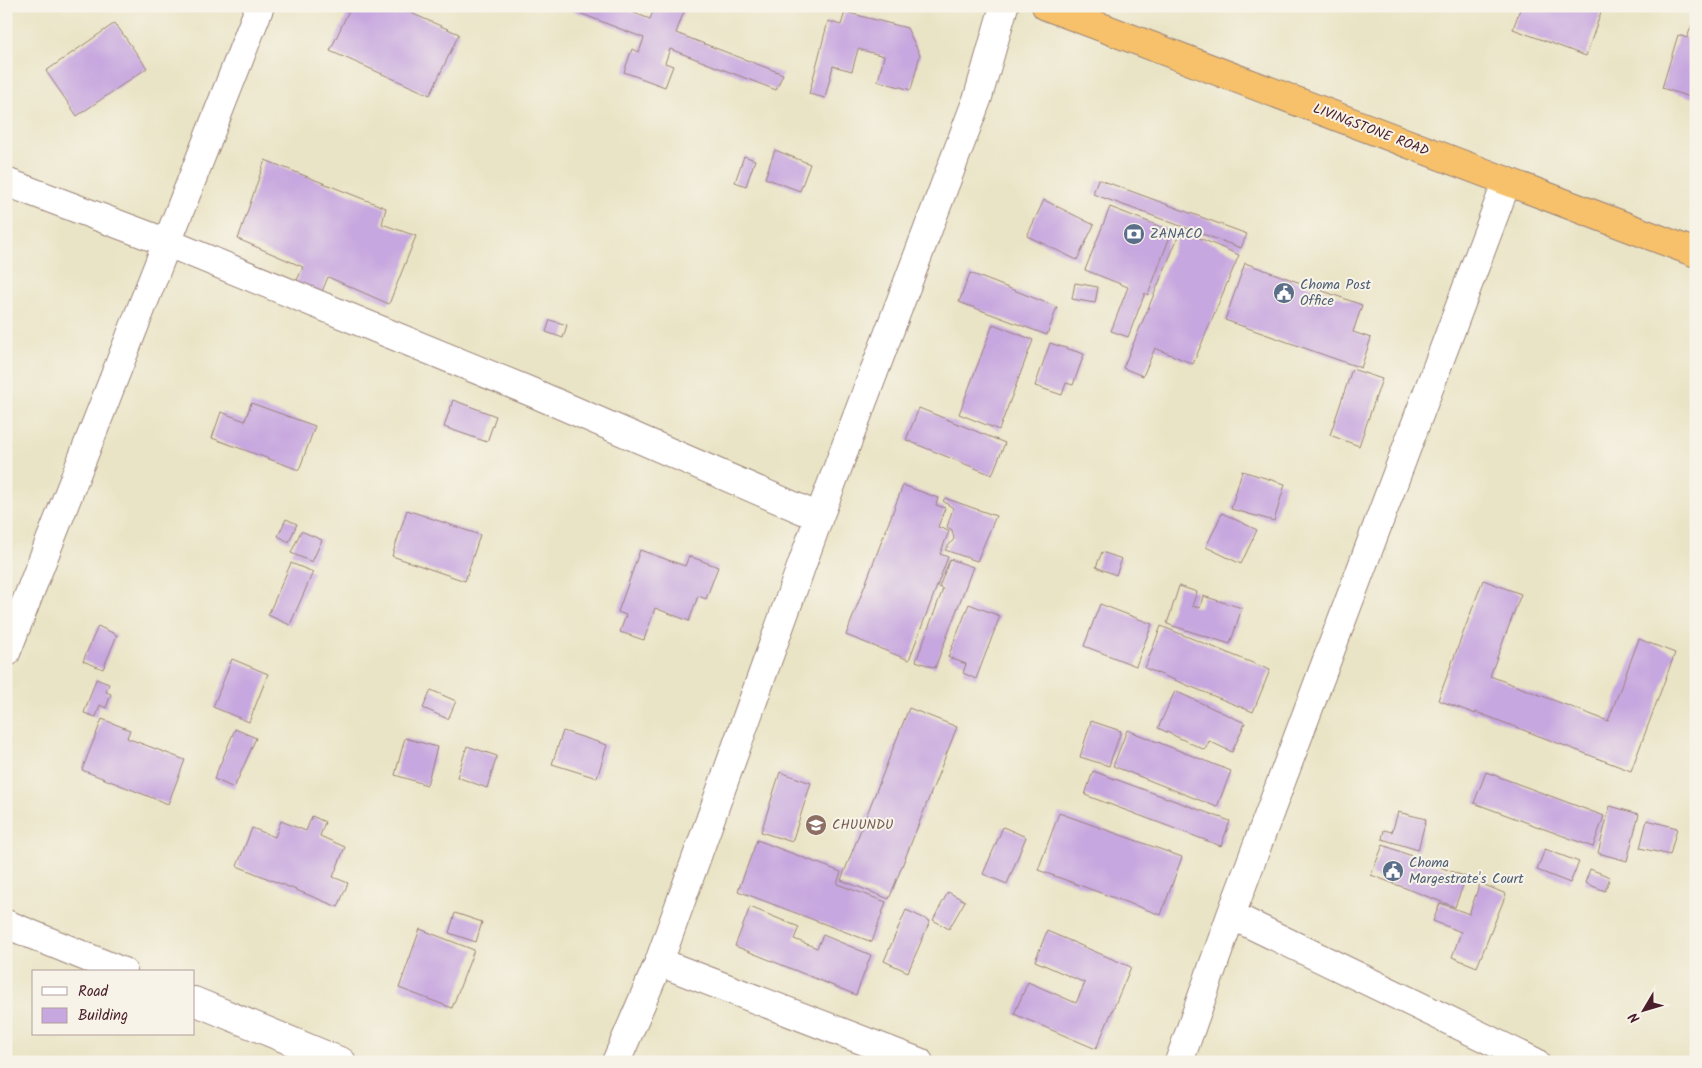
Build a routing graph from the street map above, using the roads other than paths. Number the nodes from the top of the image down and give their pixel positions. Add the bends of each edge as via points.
1 (260, 6) edge
2 (1004, 6) edge
3 (1046, 6) edge
4 (1507, 181) junction
5 (6, 182) edge
6 (168, 243) junction
7 (1696, 253) edge
8 (819, 516) junction
9 (6, 653) edge
10 (1232, 915) junction
11 (6, 924) edge
12 (659, 962) junction
13 (118, 970) edge
14 (195, 1001) edge
15 (342, 1062) edge
16 (616, 1062) edge
17 (918, 1062) edge
18 (1179, 1062) edge
19 (1535, 1062) edge

1 - 6 street
2 - 8 street via 978,97
3 - 4 highway, LIVINGSTONE ROAD
4 - 7 highway, LIVINGSTONE ROAD
4 - 10 street
5 - 6 street
6 - 8 street
6 - 9 street
8 - 12 street
10 - 18 street
10 - 19 street
11 - 13 street
12 - 16 street
12 - 17 street
14 - 15 street

